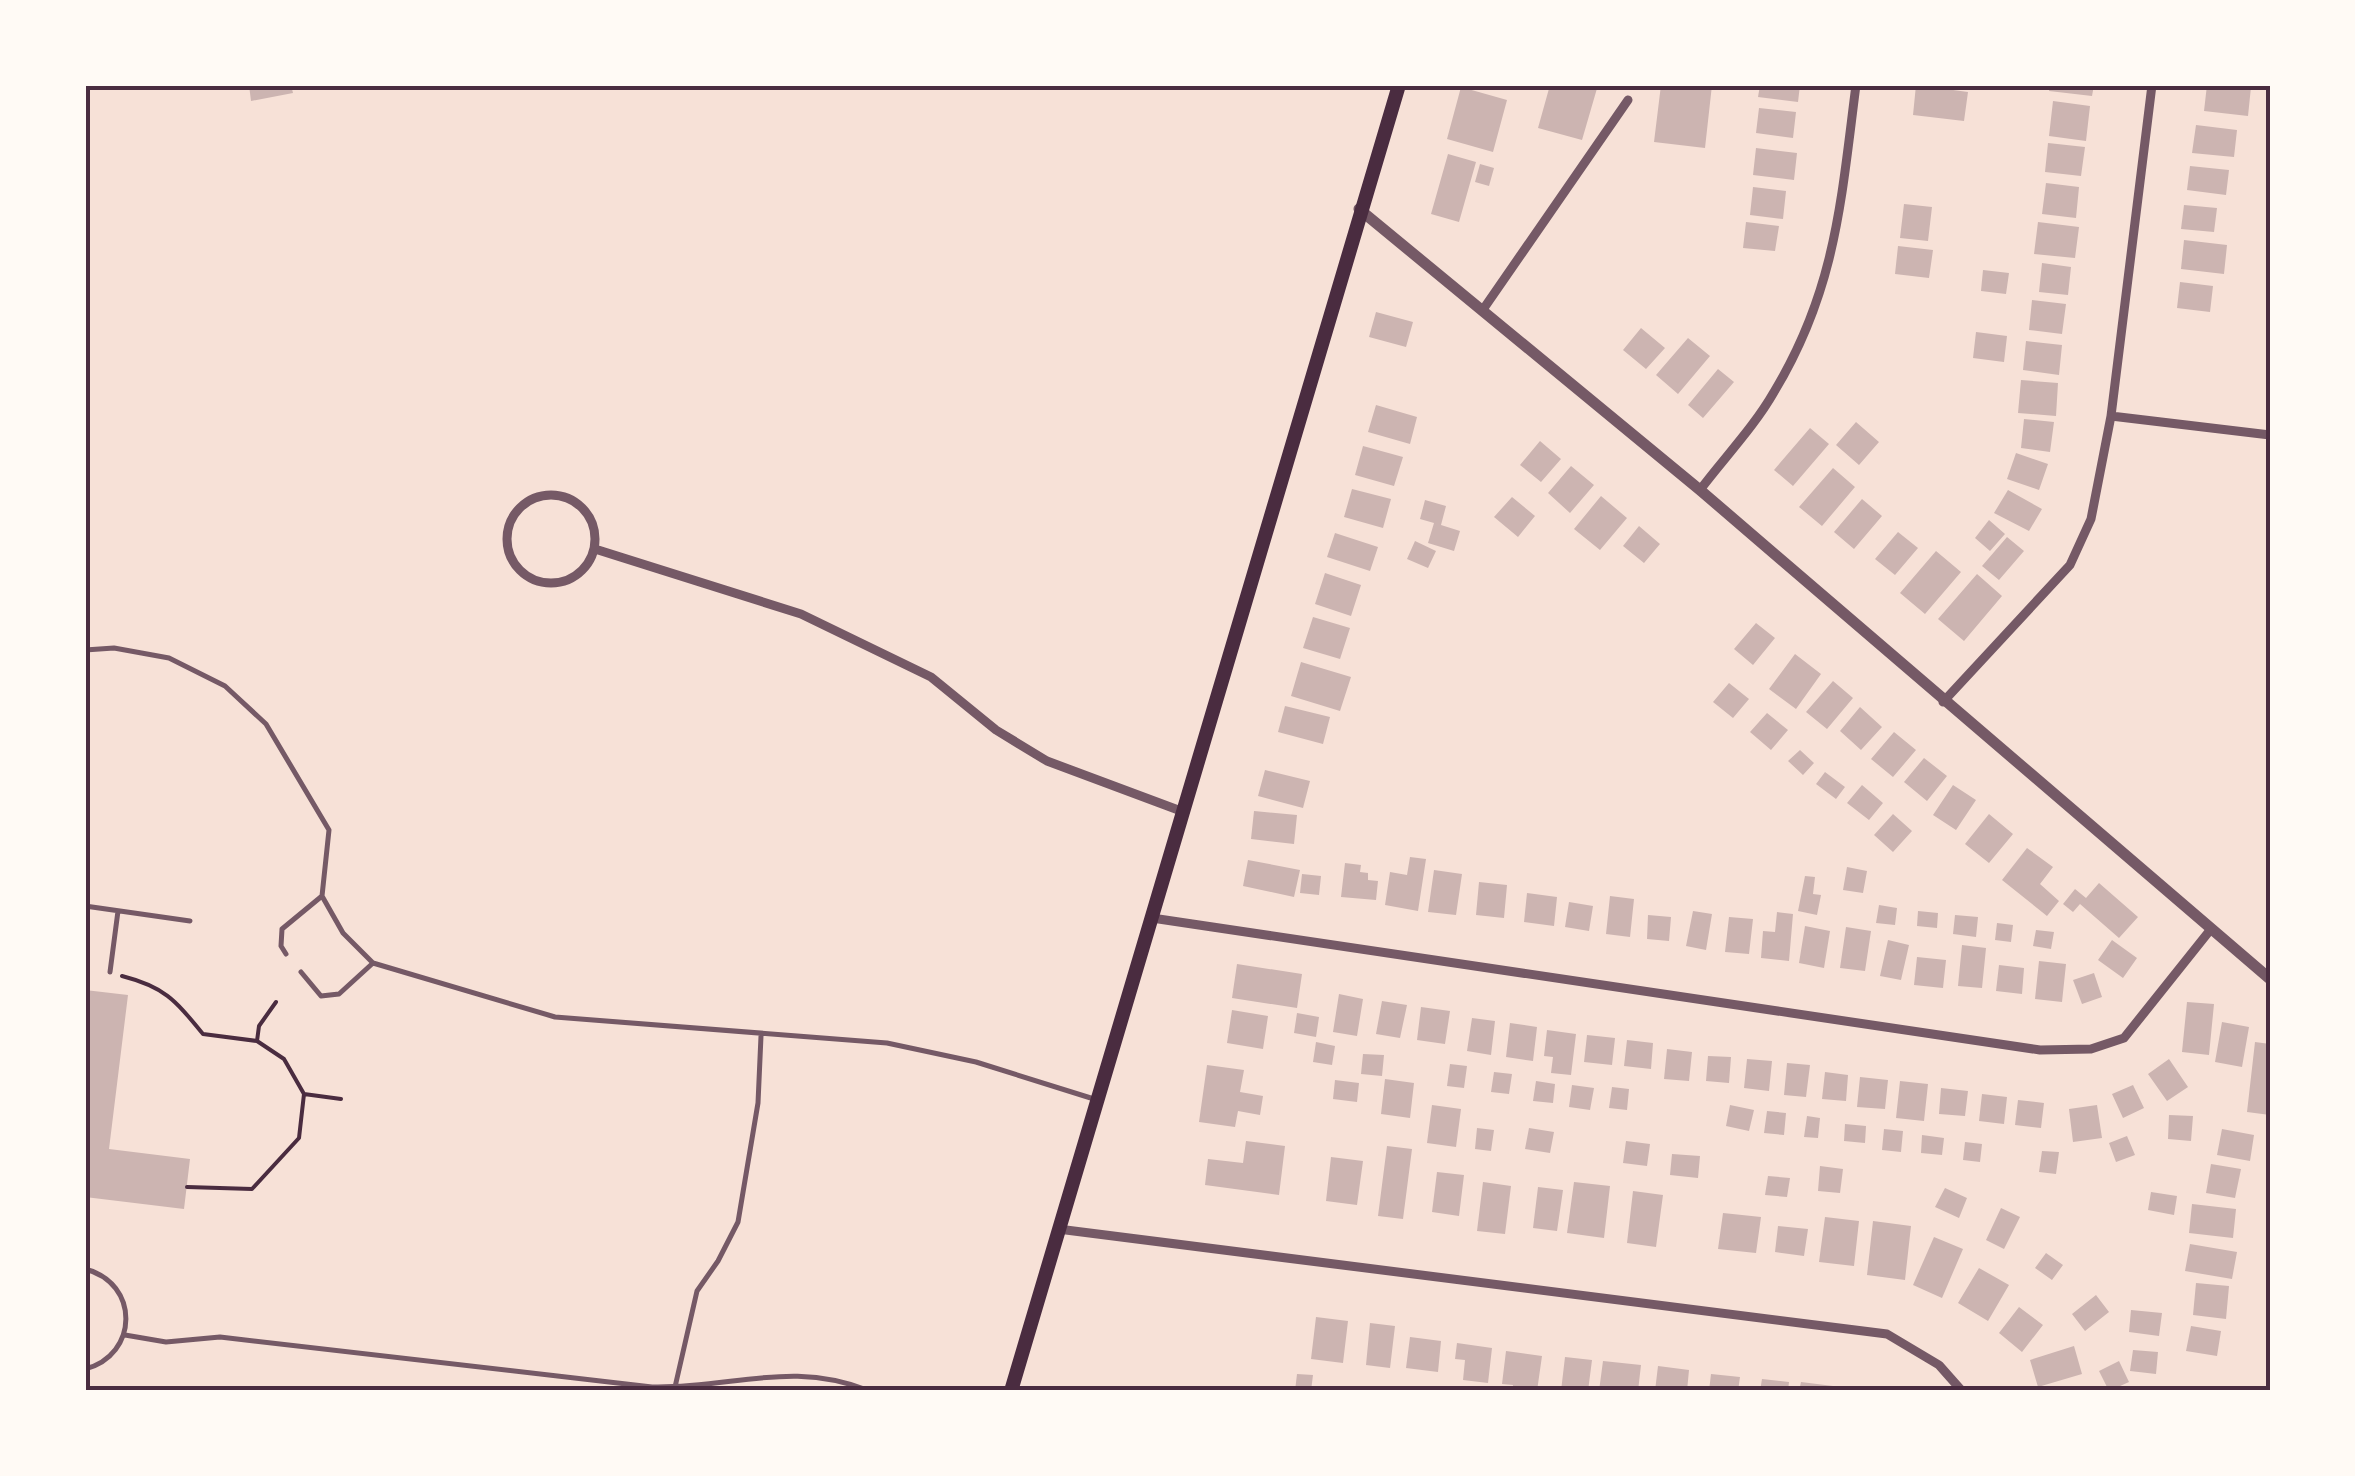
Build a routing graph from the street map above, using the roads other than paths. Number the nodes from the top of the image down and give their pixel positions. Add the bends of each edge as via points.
1 (1398, 85) edge
2 (1856, 85) edge
3 (2152, 85) edge
4 (1628, 100) dead end
5 (1359, 208) junction
6 (1482, 311) junction
7 (2111, 416) junction
8 (2270, 435) edge
9 (1700, 490) junction
10 (595, 549) junction
11 (85, 650) edge
12 (1943, 702) junction
13 (1181, 811) junction
14 (322, 896) junction
15 (85, 906) edge
16 (118, 911) junction
17 (1152, 918) junction
18 (190, 921) dead end
19 (2211, 930) junction
20 (286, 954) dead end
21 (373, 962) junction
22 (110, 972) road end
23 (301, 972) dead end
24 (2270, 979) edge
25 (761, 1036) junction
26 (1097, 1100) junction
27 (1058, 1229) junction
28 (85, 1269) edge
29 (125, 1336) junction
30 (85, 1369) edge
31 (652, 1387) junction
32 (675, 1388) junction
33 (664, 1391) edge
34 (870, 1391) edge
35 (1011, 1391) edge
36 (1962, 1391) edge

1 - 5 main road
2 - 9 street via 1835,248 1806,334 1772,396
3 - 7 street
4 - 6 street
5 - 6 street
5 - 13 main road
6 - 9 street
7 - 8 street
7 - 12 street via 2091,519 2070,566
9 - 12 street
10 - 10 street via 593,521 574,500 533,498 512,516 511,559 549,583 578,575
10 - 13 street via 801,614 931,677 1047,761
11 - 14 lane via 170,658 224,686 266,724 329,830
12 - 19 street
13 - 17 main road
14 - 20 lane via 282,929
14 - 21 lane via 343,933
15 - 16 lane
16 - 18 lane
16 - 22 lane
17 - 19 street via 2040,1050 2090,1049 2124,1038
17 - 26 main road
19 - 24 street
21 - 23 lane via 339,994 321,996
21 - 25 lane via 554,1017
25 - 26 lane via 887,1043
25 - 32 lane via 758,1103 738,1222 696,1291
26 - 27 main road
27 - 35 main road
27 - 36 street via 1887,1334 1939,1365
28 - 29 lane via 116,1288 124,1302
29 - 30 lane via 104,1362
29 - 31 lane via 166,1342 220,1338
31 - 32 lane
31 - 33 lane
32 - 34 lane via 813,1374

